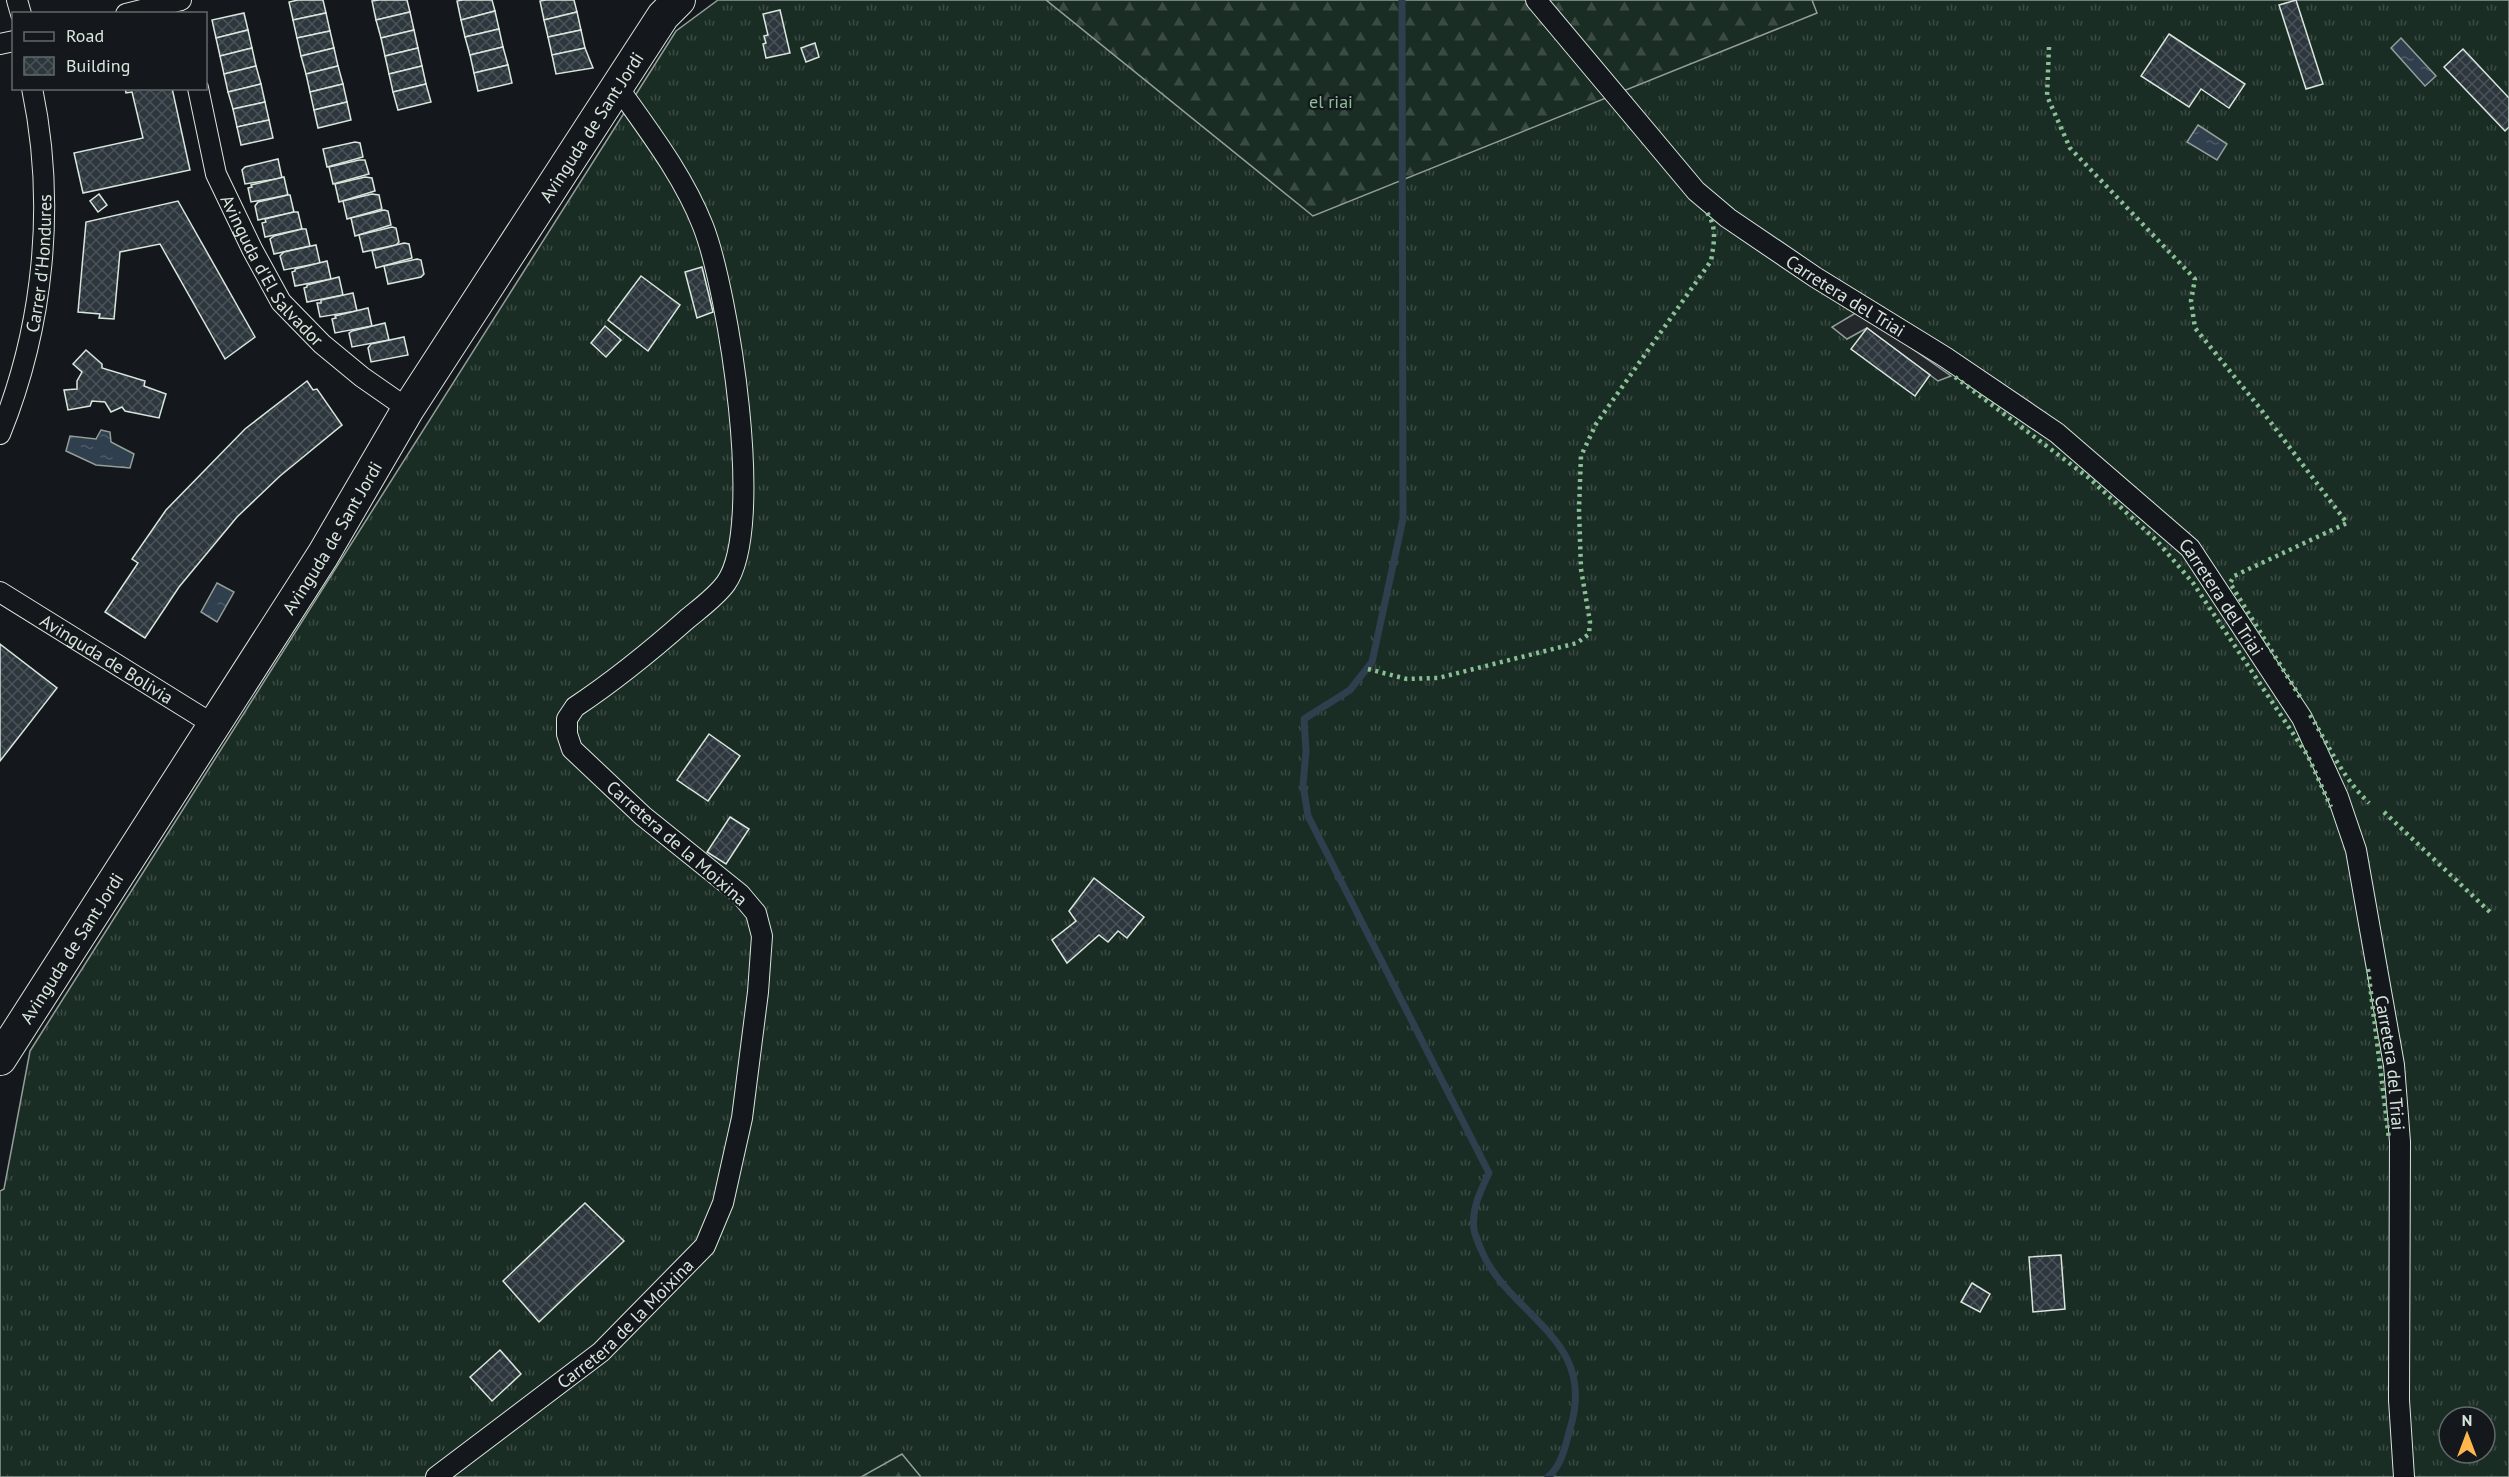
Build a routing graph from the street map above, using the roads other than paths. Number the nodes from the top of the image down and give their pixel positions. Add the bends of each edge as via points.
1 (180, 0) edge
2 (1536, 0) edge
3 (670, 5) edge
4 (134, 12) edge
5 (617, 86) junction
6 (32, 90) edge
7 (198, 90) edge
8 (408, 409) junction
9 (0, 434) edge
10 (0, 592) edge
11 (214, 725) junction
12 (0, 1059) edge
13 (436, 1477) edge
14 (2404, 1477) edge

1 - 4 street
2 - 14 street, Carretera del Triai via 1696,191 1728,218 2057,433 2190,548 2302,718 2338,797 2356,850 2394,1065 2400,1142 2399,1400
3 - 5 main road, Avinguda de Sant Jordi
5 - 8 main road, Avinguda de Sant Jordi
5 - 13 street, Carretera de la Moixina via 663,152 703,226 732,343 744,495 742,534 726,582 651,651 575,707 567,719 567,734 572,750 643,816 740,894 756,913 762,936 744,1107 723,1203 705,1246 601,1352
6 - 9 street, Carrer d'Hondures via 44,172 44,238 26,352
7 - 8 street, Avinguda d'El Salvador via 216,174 281,302 322,344
8 - 11 main road, Avinguda de Sant Jordi via 323,555
10 - 11 street, Avinguda de Bolivia
11 - 12 main road, Avinguda de Sant Jordi

